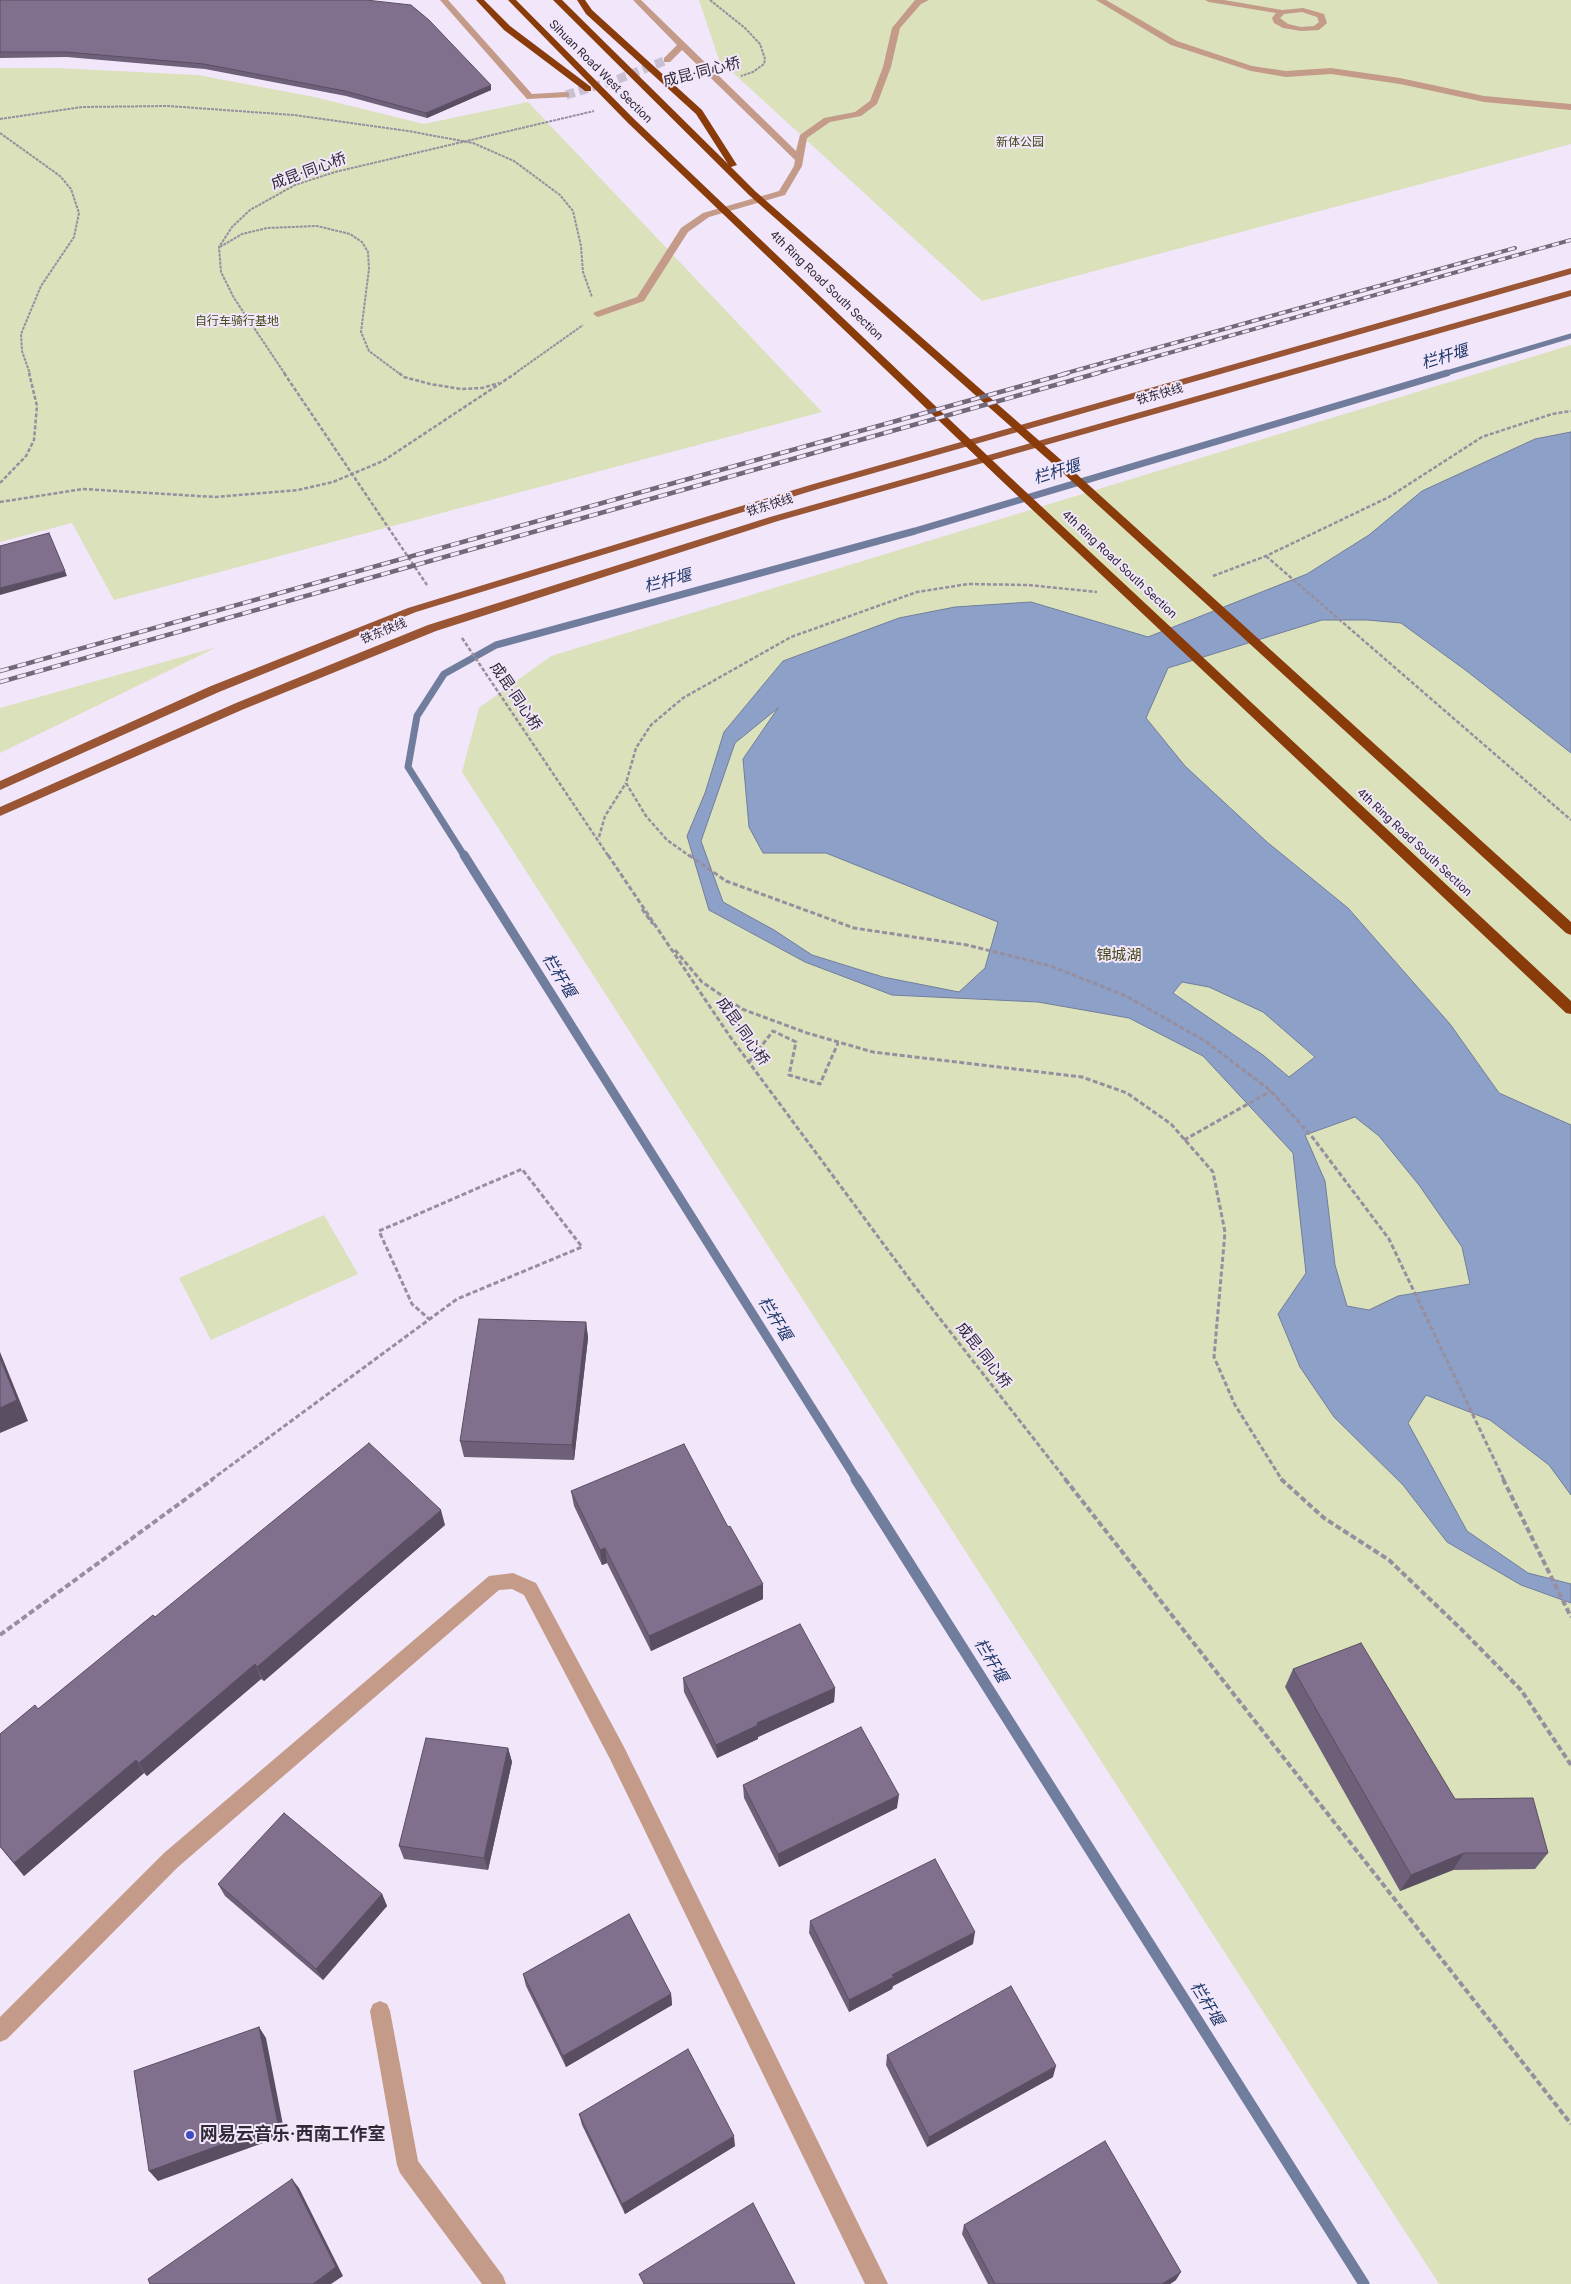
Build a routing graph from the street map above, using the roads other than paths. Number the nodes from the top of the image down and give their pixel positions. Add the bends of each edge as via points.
1 (444, 0) edge
2 (480, 0) edge
3 (512, 0) edge
4 (557, 0) edge
5 (579, 0) edge
6 (637, 0) edge
7 (925, 0) edge
8 (1100, 0) edge
9 (1209, 0) edge
10 (1282, 12) junction
11 (682, 45) junction
12 (667, 60) tunnel mouth
13 (566, 95) tunnel mouth
14 (1571, 107) edge
15 (631, 122) junction
16 (693, 133) joint
17 (650, 139) joint
18 (799, 159) junction
19 (752, 194) junction
20 (1571, 271) edge
21 (1571, 292) edge
22 (598, 314) road end
23 (0, 786) edge
24 (0, 812) edge
25 (1454, 901) junction
26 (1571, 930) edge
27 (1571, 1009) edge
28 (1571, 1020) edge
29 (380, 2011) dead end
30 (0, 2032) edge
31 (496, 2284) edge
32 (877, 2284) edge

1 - 13 street via 530,97
2 - 15 highway via 507,28
3 - 15 highway, Sihuan Road West Section
4 - 16 highway, Sihuan Road West Section
5 - 19 highway via 699,112
6 - 11 street
7 - 18 street via 918,2 896,28 874,102 858,114 827,120 803,137
8 - 14 street via 1174,42 1251,68 1286,74 1331,71 1400,81 1484,99
9 - 10 street
10 - 10 street via 1276,18 1286,26 1309,29 1323,23 1321,16 1310,12
11 - 12 street
11 - 18 street
15 - 17 highway, Sihuan Road West Section
16 - 19 highway, 4th Ring Road South Section
17 - 25 highway, 4th Ring Road South Section
18 - 22 street via 782,193 706,215 684,230 641,299
19 - 26 highway, 4th Ring Road South Section via 1056,461
20 - 23 main road, 铁东快线 via 814,488 412,610 215,689
21 - 24 main road, 铁东快线 via 774,519 432,628 240,706
25 - 27 highway, 4th Ring Road South Section
25 - 28 highway
29 - 31 street via 408,2166
30 - 32 street via 171,1860 495,1582 513,1581 530,1589 617,1753

